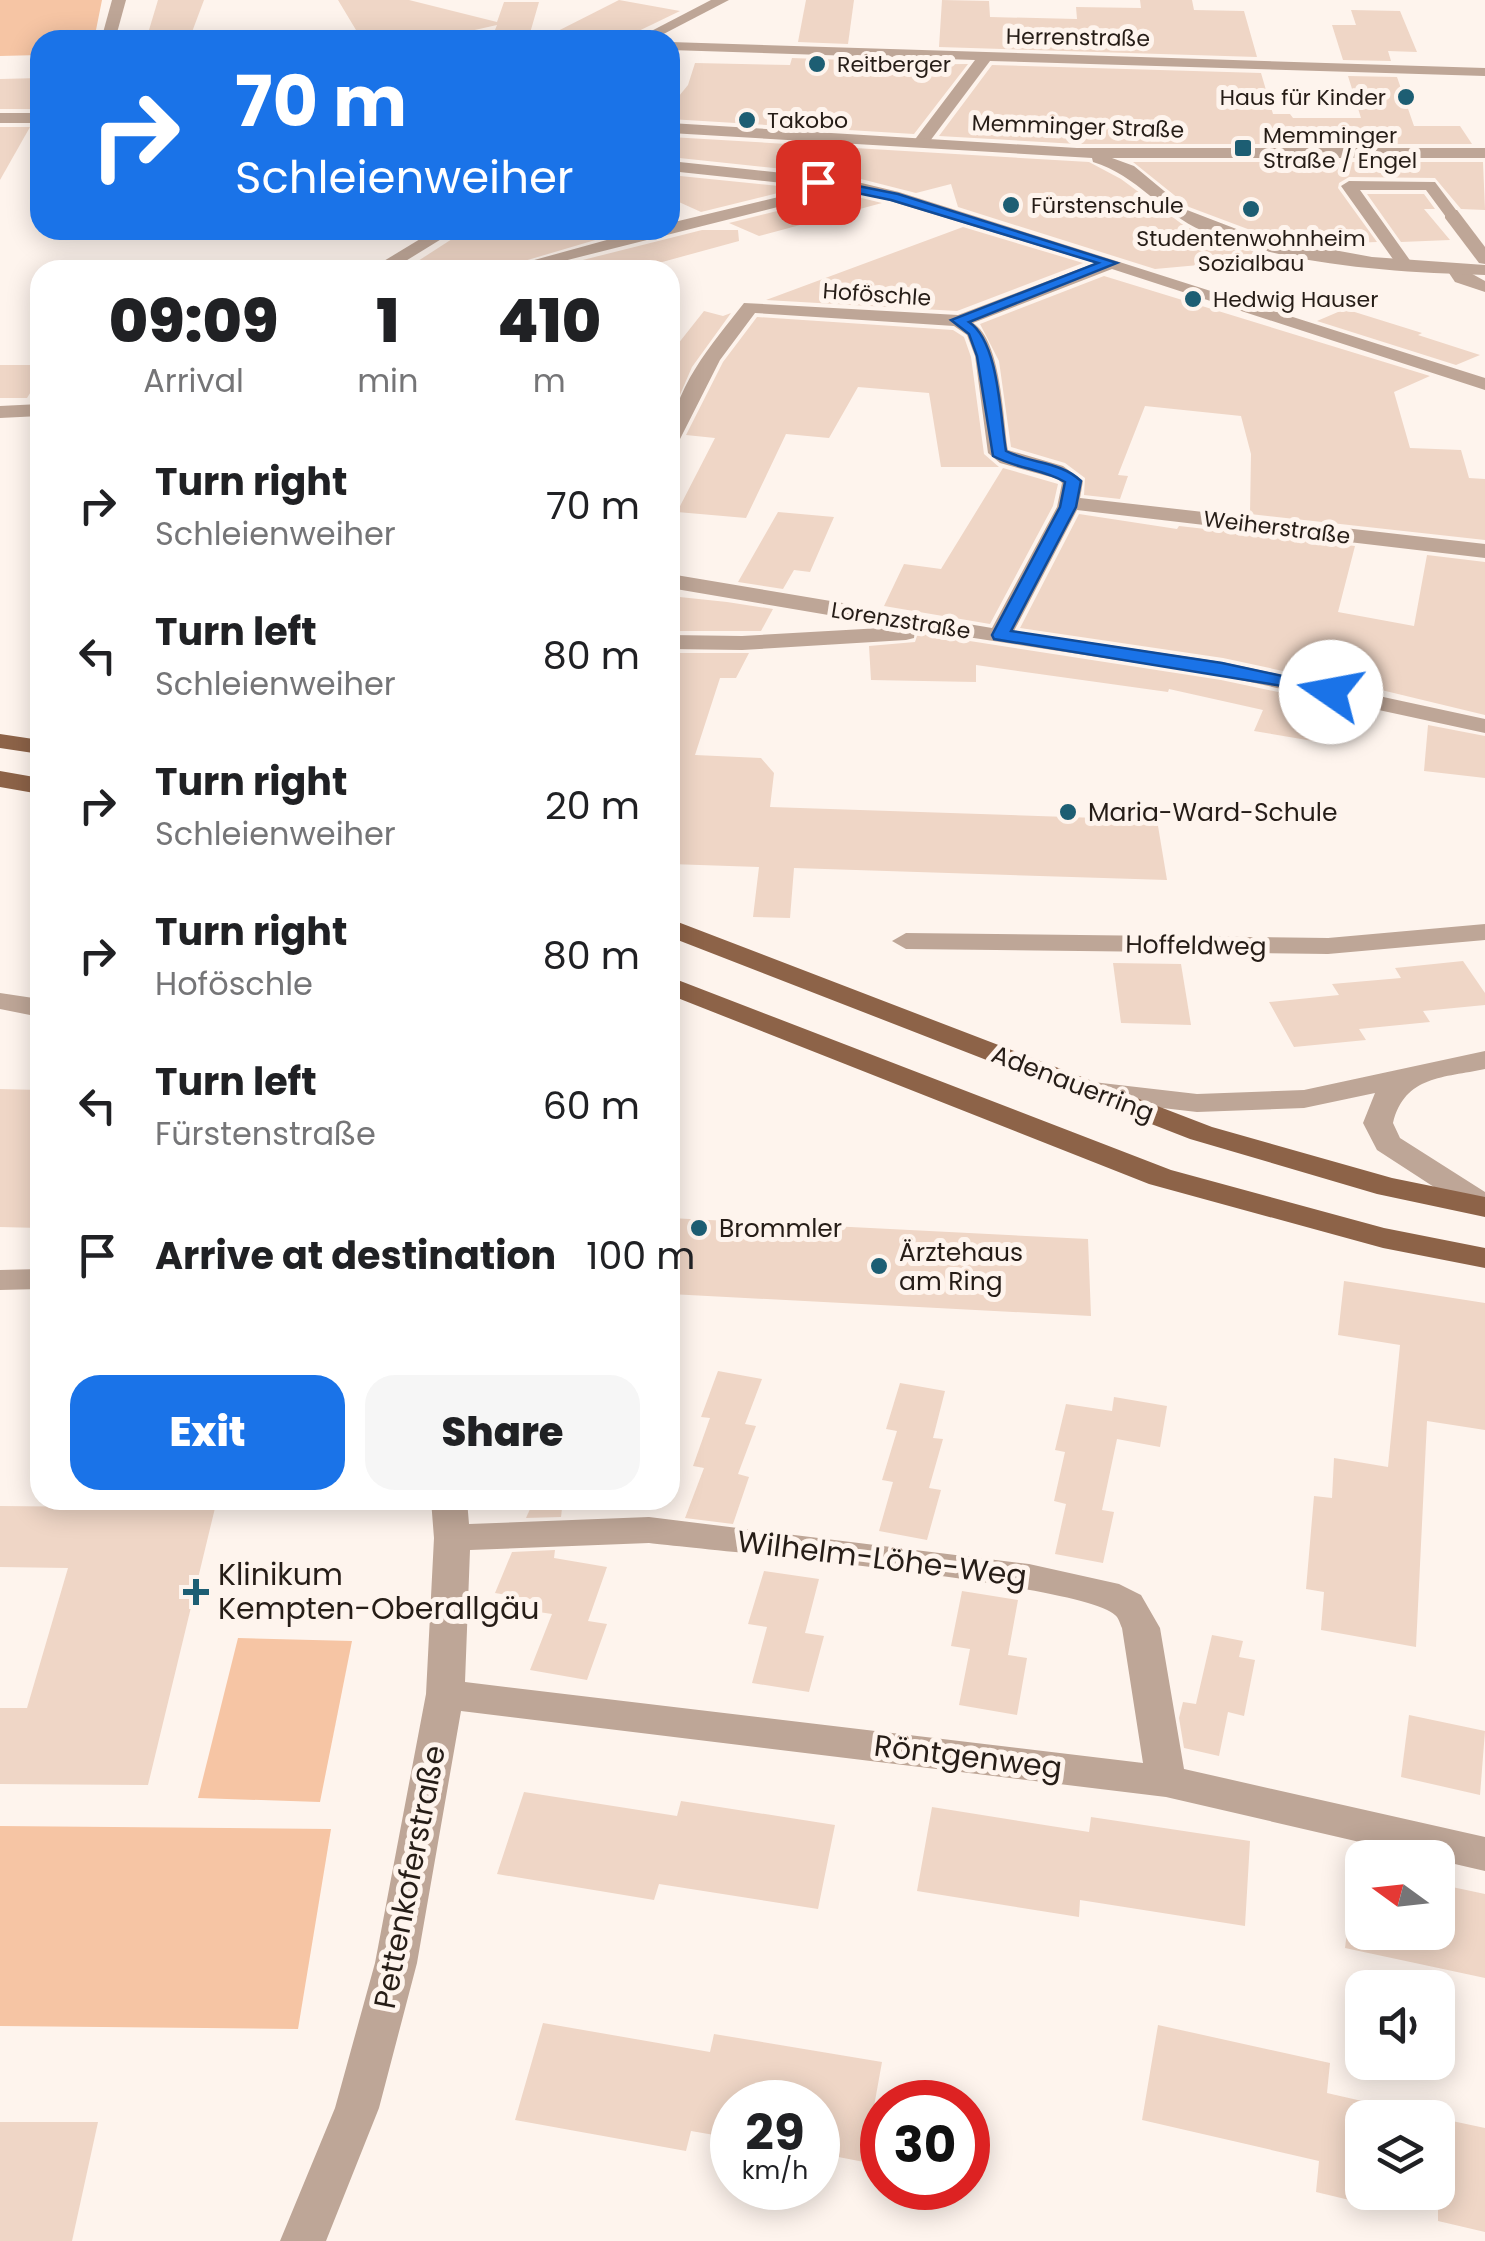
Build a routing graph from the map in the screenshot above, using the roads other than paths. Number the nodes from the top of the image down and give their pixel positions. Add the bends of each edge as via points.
1 (119, 0) edge
2 (722, 0) edge
3 (111, 30) edge
4 (661, 30) edge
5 (680, 46) edge
6 (985, 57) junction
7 (1485, 72) edge
8 (0, 118) edge
9 (30, 118) edge
10 (680, 129) edge
11 (921, 142) junction
12 (1077, 153) junction
13 (1166, 153) junction
14 (1485, 153) edge
15 (680, 167) edge
16 (1128, 168) junction
17 (849, 185) junction
18 (1459, 214) joint
19 (680, 226) edge
20 (430, 240) edge
21 (623, 240) edge
22 (1485, 259) edge
23 (395, 260) edge
24 (545, 260) edge
25 (1110, 263) junction
26 (1406, 266) junction
27 (1456, 270) junction
28 (1485, 270) edge
29 (1485, 287) edge
30 (958, 320) junction
31 (1485, 384) edge
32 (680, 401) edge
33 (30, 410) edge
34 (0, 412) edge
35 (1069, 503) junction
36 (1485, 551) edge
37 (680, 583) edge
38 (954, 630) junction
39 (1000, 635) junction
40 (680, 642) edge
41 (1485, 726) edge
42 (0, 741) edge
43 (30, 746) edge
44 (0, 779) edge
45 (30, 784) edge
46 (680, 931) edge
47 (1485, 932) edge
48 (906, 942) dead end
49 (680, 989) edge
50 (0, 1002) edge
51 (30, 1006) edge
52 (1485, 1060) edge
53 (1412, 1074) junction
54 (1093, 1091) junction
55 (1485, 1206) edge
56 (1485, 1258) edge
57 (30, 1279) edge
58 (0, 1280) edge
59 (450, 1519) edge
60 (445, 1694) junction
61 (1166, 1781) junction
62 (1485, 1854) edge
63 (303, 2241) edge

1 - 3 street
2 - 4 street
5 - 6 street, Herrenstraße
6 - 7 street, Herrenstraße
6 - 11 street
8 - 9 street
10 - 11 street, Memminger Straße
11 - 12 street, Memminger Straße
12 - 13 street, Memminger Straße
12 - 16 street
13 - 14 street, Memminger Straße
13 - 16 street via 1144,156
15 - 17 street
16 - 26 street via 1182,215 1226,232
17 - 19 street
17 - 25 street
18 - 22 street
18 - 26 lane via 1430,184 1349,186
20 - 23 street
21 - 24 street
25 - 30 street, Hoföschle
25 - 31 street
26 - 27 street
27 - 28 street
27 - 29 street
30 - 32 street, Hoföschle via 750,307
30 - 35 street via 975,332 984,356 998,453 1066,474 1073,481
33 - 34 street
35 - 36 street, Weiherstraße
35 - 39 street
37 - 38 street, Lorenzstraße
38 - 39 street, Lorenzstraße
38 - 40 street
39 - 41 street, Lorenzstraße via 1222,668
42 - 43 main road
44 - 45 main road
46 - 54 main road, Adenauerring
47 - 48 street, Hoffeldweg via 1328,946
49 - 56 main road via 1160,1176 1384,1238
50 - 51 street
52 - 53 street
53 - 54 street via 1304,1099 1197,1103
53 - 55 street via 1384,1100 1378,1123 1388,1143
54 - 55 main road, Adenauerring via 1201,1133 1388,1187
57 - 58 lane
59 - 60 street, Pettenkoferstraße
59 - 61 street, Wilhelm-Löhe-Weg via 649,1530 874,1555 1106,1594 1128,1605 1140,1628
60 - 61 street, Röntgenweg
60 - 63 street, Pettenkoferstraße via 396,1962 357,2108
61 - 62 street, Röntgenweg

